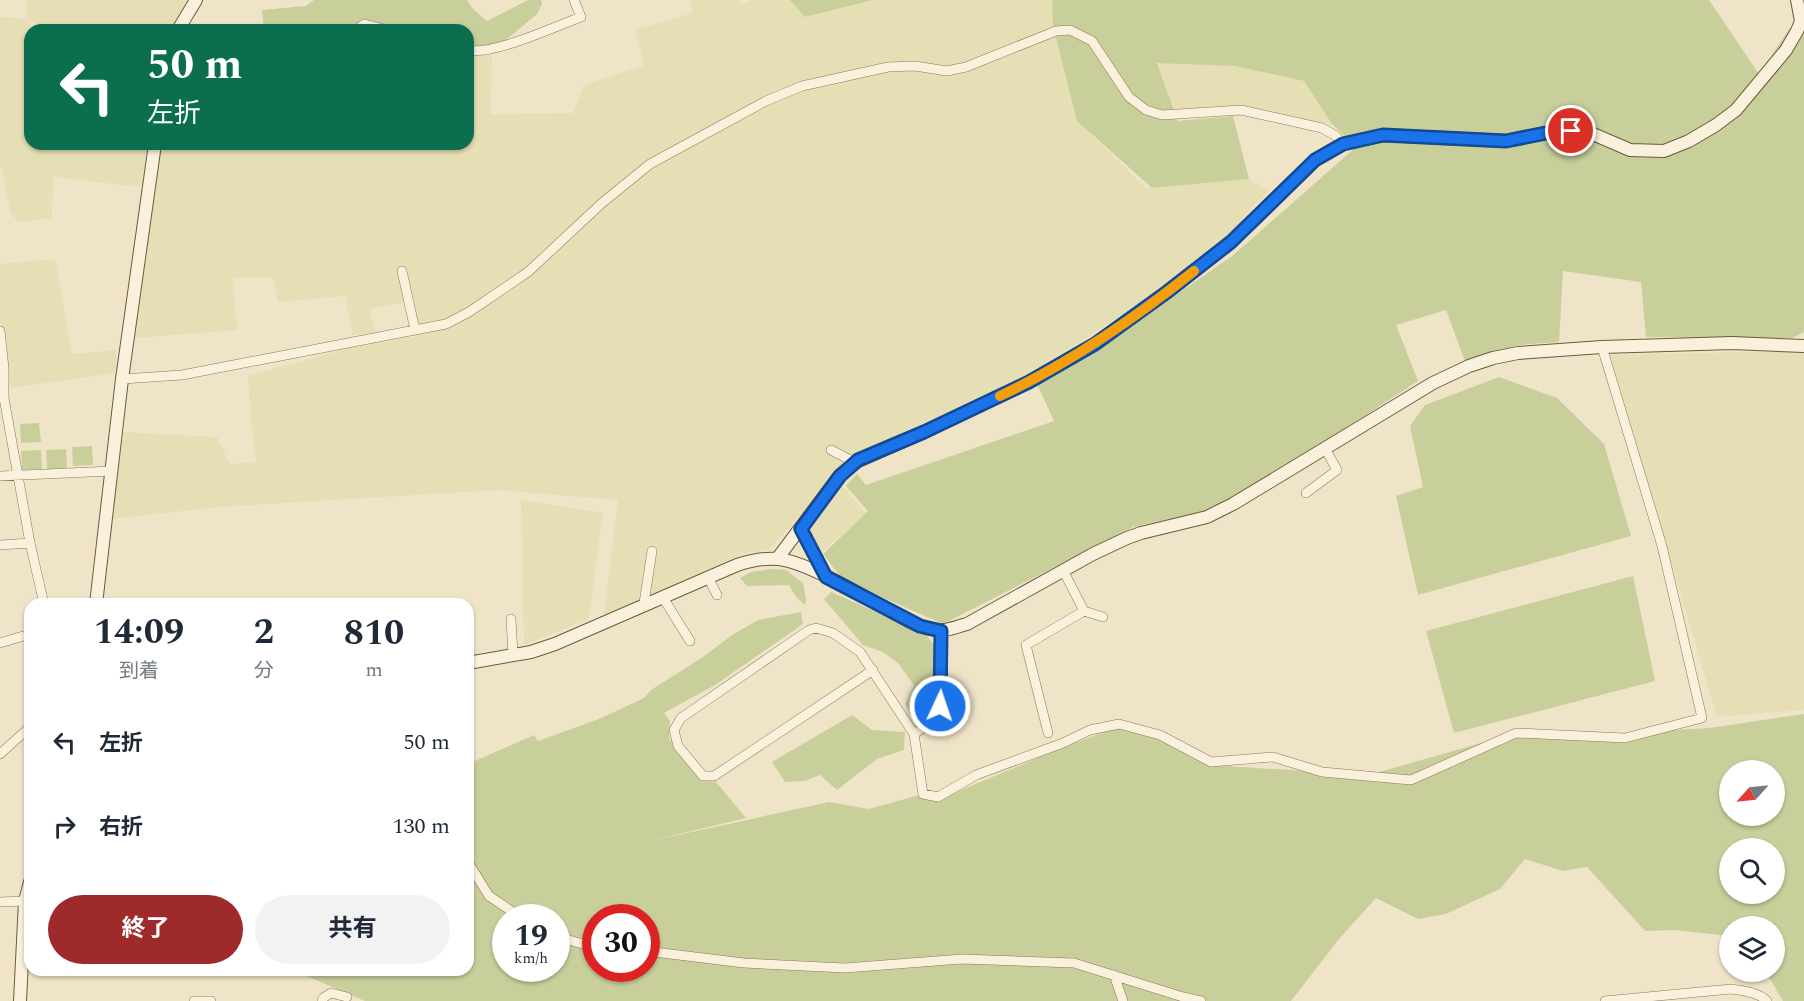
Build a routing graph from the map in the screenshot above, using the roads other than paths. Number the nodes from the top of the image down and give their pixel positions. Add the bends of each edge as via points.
1 (196, 0) edge
2 (574, 0) edge
3 (1797, 0) edge
4 (1802, 19) edge
5 (182, 24) edge
6 (474, 52) edge
7 (1343, 144) junction
8 (154, 150) edge
9 (402, 271) dead end
10 (416, 330) junction
11 (0, 331) edge
12 (0, 336) edge
13 (1804, 346) edge
14 (1602, 347) junction
15 (122, 379) junction
16 (831, 450) dead end
17 (1326, 450) junction
18 (856, 463) junction
19 (112, 471) junction
20 (17, 475) junction
21 (0, 476) edge
22 (1306, 493) dead end
23 (801, 529) junction
24 (30, 543) junction
25 (0, 545) edge
26 (652, 550) dead end
27 (777, 559) junction
28 (1064, 572) junction
29 (708, 577) junction
30 (826, 577) junction
31 (717, 595) dead end
32 (662, 596) junction
33 (43, 598) edge
34 (97, 598) edge
35 (644, 603) junction
36 (1084, 611) junction
37 (1103, 617) dead end
38 (511, 619) dead end
39 (941, 631) junction
40 (24, 636) edge
41 (690, 641) dead end
42 (0, 643) edge
43 (513, 655) junction
44 (474, 662) edge
45 (873, 670) junction
46 (24, 732) edge
47 (1048, 733) dead end
48 (914, 734) junction
49 (0, 754) edge
50 (474, 872) edge
51 (24, 901) edge
52 (0, 902) edge
53 (501, 904) edge
54 (660, 953) edge
55 (24, 960) edge
56 (1114, 975) junction
57 (347, 998) dead end
58 (20, 1001) edge
59 (194, 1001) edge
60 (211, 1001) edge
61 (322, 1001) edge
62 (1123, 1001) edge
63 (1201, 1001) edge
64 (1605, 1001) edge
65 (1767, 1001) edge

1 - 5 street
2 - 6 street via 581,17 495,49
3 - 4 street
4 - 7 street via 1786,50 1736,110 1716,126 1664,151 1630,150 1586,131 1556,131 1506,141 1383,135
7 - 10 street via 1322,128 1241,110 1162,115 1146,110 1129,97 1092,41 1070,30 1056,31 966,67 947,71 888,67 802,86 766,101 650,164 602,203 545,259 470,312 446,324
7 - 18 street via 1315,160 1231,242 1095,344 1029,382
8 - 15 street
9 - 10 street
10 - 15 street via 183,375
11 - 12 street
12 - 20 street via 4,398
13 - 14 street via 1732,343
14 - 17 street via 1518,354 1468,366 1432,383
14 - 48 street via 1662,546 1702,718 1625,738 1516,733 1412,780 1322,772 1273,757 1211,762 1160,735 1119,724 1089,730 976,775 938,797 923,794
15 - 19 street
16 - 18 street
17 - 22 street via 1337,470
17 - 28 street via 1206,517 1141,532
18 - 23 street via 840,476
19 - 20 street
19 - 34 street
20 - 21 street
20 - 24 street
23 - 27 street
23 - 30 street
24 - 25 street
24 - 33 street
26 - 35 street
27 - 29 street via 746,562
27 - 30 street
28 - 36 street
28 - 39 street via 967,624
29 - 31 street
29 - 32 street
30 - 39 street via 920,626
32 - 35 street
32 - 41 street
35 - 43 street via 555,644
36 - 37 street
36 - 47 street via 1026,645
38 - 43 street
39 - 48 street via 940,706 929,725
40 - 42 street
43 - 44 street
45 - 45 street via 714,776 703,776 678,746 674,730 681,718 809,630 832,633 860,651
45 - 48 street
46 - 49 street
50 - 53 street via 489,896
51 - 52 street
54 - 56 street via 744,963 845,968 962,959 1074,963
55 - 58 street
56 - 62 street
56 - 63 street
57 - 61 street via 331,993
59 - 60 street
64 - 65 street via 1731,989 1751,992

